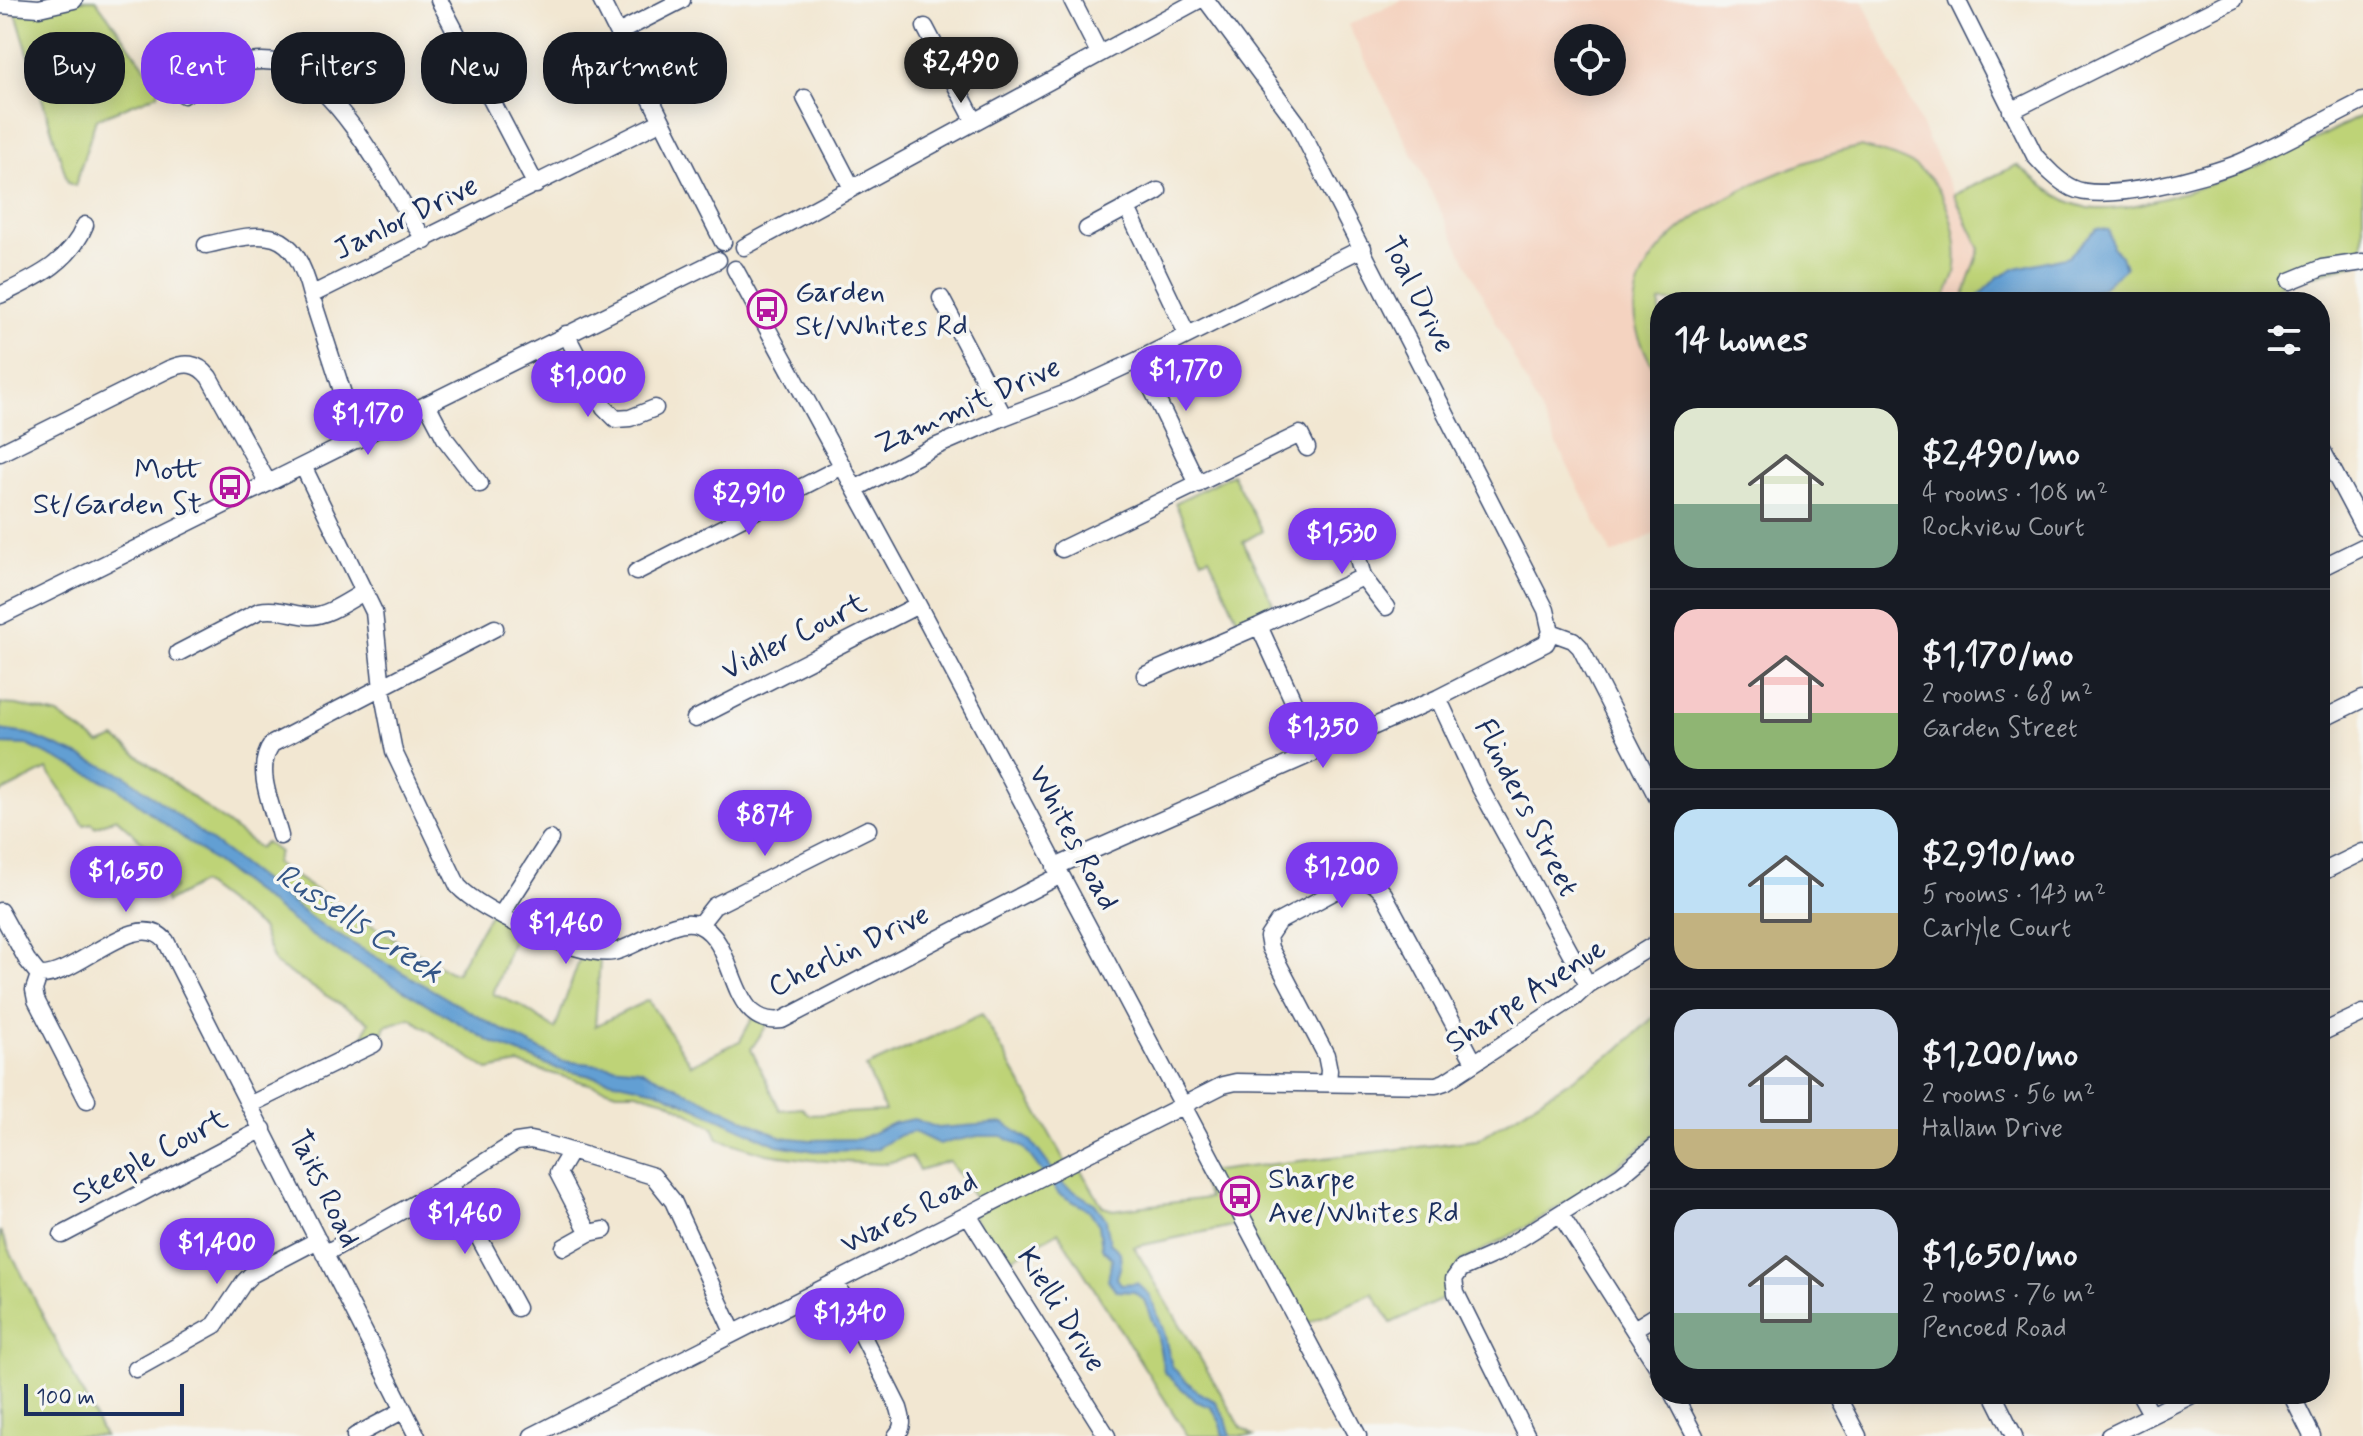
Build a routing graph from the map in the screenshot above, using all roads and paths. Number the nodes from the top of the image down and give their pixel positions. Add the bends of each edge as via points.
1 (74, 0) edge
2 (439, 0) edge
3 (601, 0) edge
4 (682, 0) edge
5 (1072, 0) edge
6 (1199, 0) edge
7 (1206, 0) edge
8 (1957, 0) edge
9 (2233, 0) edge
10 (0, 5) edge
11 (925, 27) dead end
12 (617, 32) edge
13 (620, 32) edge
14 (1099, 53) junction
15 (255, 62) edge
16 (805, 98) dead end
17 (2363, 101) edge
18 (654, 104) edge
19 (2011, 111) junction
20 (974, 120) junction
21 (662, 121) junction
22 (536, 185) junction
23 (852, 188) junction
24 (1158, 191) dead end
25 (1127, 208) junction
26 (85, 225) dead end
27 (1087, 229) dead end
28 (425, 241) junction
29 (723, 242) junction
30 (206, 245) dead end
31 (744, 247) junction
32 (1363, 248) junction
33 (718, 260) junction
34 (2363, 262) edge
35 (735, 269) junction
36 (2290, 281) dead end
37 (0, 295) edge
38 (311, 295) junction
39 (941, 298) dead end
40 (566, 334) junction
41 (1187, 334) junction
42 (1138, 360) junction
43 (427, 404) junction
44 (655, 408) dead end
45 (1004, 417) junction
46 (1300, 435) dead end
47 (358, 440) junction
48 (0, 453) edge
49 (2330, 465) edge
50 (303, 466) junction
51 (843, 466) junction
52 (268, 483) junction
53 (480, 484) dead end
54 (1198, 484) junction
55 (855, 489) junction
56 (1342, 519) dead end
57 (2363, 527) edge
58 (2363, 547) edge
59 (1062, 549) dead end
60 (2330, 563) edge
61 (636, 572) dead end
62 (1363, 577) junction
63 (364, 592) junction
64 (918, 605) junction
65 (1386, 607) dead end
66 (0, 616) edge
67 (1259, 626) junction
68 (495, 628) dead end
69 (1551, 632) junction
70 (178, 653) dead end
71 (1145, 675) dead end
72 (382, 689) junction
73 (1438, 698) junction
74 (2363, 699) edge
75 (2330, 715) edge
76 (695, 719) dead end
77 (1316, 751) junction
78 (1650, 784) edge
79 (868, 829) dead end
80 (280, 836) dead end
81 (550, 839) dead end
82 (2363, 852) edge
83 (2330, 868) edge
84 (1058, 871) junction
85 (0, 911) edge
86 (501, 915) junction
87 (699, 925) junction
88 (1650, 947) edge
89 (39, 975) junction
90 (1588, 985) junction
91 (2363, 1013) edge
92 (2330, 1029) edge
93 (374, 1044) dead end
94 (1474, 1062) junction
95 (1328, 1082) junction
96 (87, 1100) dead end
97 (251, 1104) junction
98 (1183, 1104) junction
99 (263, 1129) junction
100 (1650, 1150) edge
101 (571, 1151) junction
102 (450, 1184) junction
103 (1560, 1214) junction
104 (968, 1215) junction
105 (62, 1235) dead end
106 (321, 1247) junction
107 (564, 1247) dead end
108 (836, 1283) junction
109 (517, 1308) dead end
110 (1650, 1319) edge
111 (1634, 1329) junction
112 (733, 1332) junction
113 (1650, 1355) edge
114 (136, 1369) dead end
115 (1678, 1404) edge
116 (1841, 1404) edge
117 (1998, 1404) edge
118 (2146, 1404) edge
119 (2172, 1404) edge
120 (2296, 1404) edge
121 (404, 1410) junction
122 (2151, 1414) junction
123 (355, 1436) edge
124 (417, 1436) edge
125 (532, 1436) edge
126 (896, 1436) edge
127 (1107, 1436) edge
128 (1358, 1436) edge
129 (1527, 1436) edge
130 (1695, 1436) edge
131 (1858, 1436) edge
132 (2014, 1436) edge
133 (2109, 1436) edge
134 (2312, 1436) edge

1 - 10 street via 39,8
2 - 22 street
3 - 12 street
4 - 13 street
5 - 14 street
6 - 14 street
7 - 32 street, Toal Drive via 1290,109
8 - 19 street
9 - 19 street
11 - 20 street
14 - 20 street
15 - 28 street via 289,65 346,117
16 - 23 street
17 - 19 street via 2239,163 2097,195 2073,189 2052,174 2035,156
18 - 21 street
20 - 23 street
21 - 22 street, Janlor Drive
21 - 29 street
22 - 28 street, Janlor Drive
23 - 31 street
24 - 25 street
25 - 27 street
25 - 41 street
26 - 37 street via 79,242 53,267
28 - 38 street, Janlor Drive
29 - 31 street via 735,239
29 - 33 street
30 - 38 street via 250,234 283,242 306,274
31 - 35 street via 746,257
32 - 41 street, Zammit Drive
32 - 69 street, Toal Drive via 1546,610
33 - 35 street
33 - 40 street
34 - 36 street via 2322,268
35 - 51 street, Whites Road
38 - 47 street, Janlor Drive
39 - 45 street
40 - 43 street
40 - 44 street via 604,407 616,419
41 - 42 street, Zammit Drive
42 - 45 street, Zammit Drive
42 - 54 street
43 - 47 street
43 - 53 street via 446,440
45 - 55 street, Zammit Drive
46 - 54 street
47 - 50 street
48 - 52 street via 188,364 204,370
49 - 57 street
50 - 52 street
50 - 63 street
51 - 55 street, Whites Road
51 - 61 street
52 - 66 street
54 - 59 street
55 - 64 street, Whites Road
56 - 62 street
58 - 60 street
62 - 65 street
62 - 67 street
63 - 70 street via 312,616 271,608 259,611
63 - 72 street via 374,612
64 - 76 street, Vidler Court
64 - 84 street, Whites Road
67 - 71 street
67 - 77 street
68 - 72 street
69 - 73 street, Cherlin Drive via 1546,643
69 - 78 street via 1580,647
72 - 80 street via 272,744 262,765
72 - 86 street via 394,752 449,870 469,898
73 - 77 street, Cherlin Drive
73 - 90 street, Flinders Street via 1479,786
74 - 75 street
77 - 84 street, Cherlin Drive
79 - 87 street via 714,906
81 - 86 street
82 - 83 street
84 - 87 street, Cherlin Drive via 782,1020 762,1019 748,1008 716,941
84 - 98 street, Whites Road
85 - 89 street
86 - 87 street via 597,953 631,947 678,924
88 - 90 street, Sharpe Avenue
89 - 96 street via 36,1000
89 - 97 street, Taits Road via 58,972 128,935 160,934
90 - 94 street, Sharpe Avenue
91 - 92 street
93 - 97 street
94 - 95 street, Sharpe Avenue via 1436,1085
94 - 95 street via 1384,894 1363,879 1278,922 1268,937 1326,1055
95 - 98 street, Sharpe Avenue via 1236,1082
97 - 99 street, Taits Road
98 - 104 street, Wares Road
98 - 128 street, Whites Road
99 - 105 street, Steeple Court
99 - 106 street, Taits Road
100 - 103 street
101 - 102 street via 530,1140 516,1142
101 - 107 street via 558,1173 596,1232
101 - 112 street via 659,1181
102 - 106 street
102 - 109 street
103 - 111 street
103 - 129 street via 1461,1269 1453,1284
104 - 108 street, Wares Road
104 - 127 street, Kielli Drive
106 - 114 street via 251,1275 215,1325
106 - 121 street, Taits Road
108 - 112 street, Wares Road
108 - 126 street via 899,1408 903,1427
110 - 111 street
111 - 113 street
112 - 125 street, Wares Road
115 - 130 street
116 - 131 street
117 - 132 street
118 - 122 street
119 - 122 street
120 - 134 street
121 - 123 street
121 - 124 street, Taits Road
122 - 133 street

